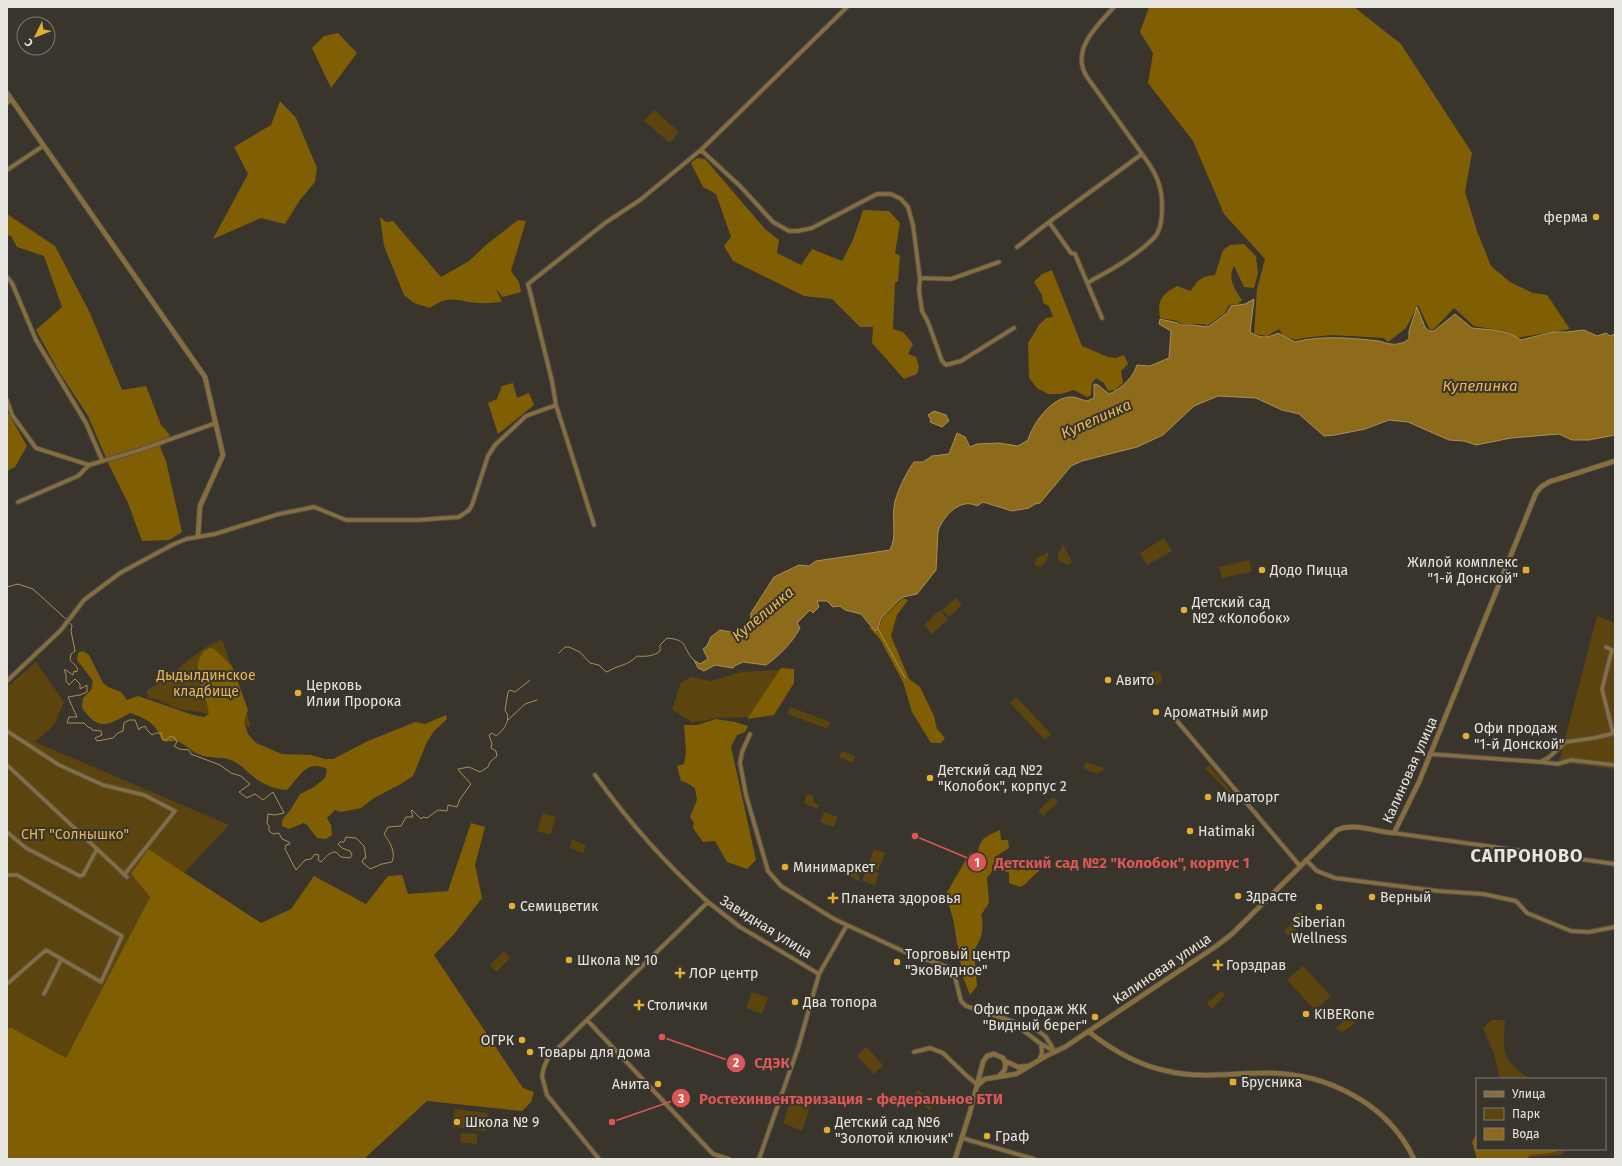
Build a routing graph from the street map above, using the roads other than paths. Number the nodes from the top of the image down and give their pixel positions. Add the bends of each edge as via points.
1 (848, 7) edge
2 (1114, 7) edge
3 (7, 93) edge
4 (9, 101) edge
5 (43, 146) junction
6 (701, 150) junction
7 (1142, 154) junction
8 (7, 170) edge
9 (1049, 222) junction
10 (1017, 247) dead end
11 (999, 262) dead end
12 (7, 277) edge
13 (920, 278) junction
14 (1087, 283) junction
15 (1102, 318) dead end
16 (1014, 328) dead end
17 (7, 400) edge
18 (556, 405) junction
19 (216, 422) junction
20 (102, 460) junction
21 (1615, 461) edge
22 (89, 465) junction
23 (18, 502) dead end
24 (594, 525) dead end
25 (198, 536) junction
26 (1606, 647) dead end
27 (1614, 650) edge
28 (7, 681) edge
29 (1172, 715) dead end
30 (7, 731) edge
31 (1614, 733) edge
32 (750, 734) dead end
33 (1430, 754) junction
34 (1540, 762) junction
35 (7, 765) edge
36 (1615, 765) edge
37 (595, 775) dead end
38 (7, 832) edge
39 (1394, 833) junction
40 (97, 849) junction
41 (1306, 860) junction
42 (1615, 864) edge
43 (1300, 866) junction
44 (7, 875) edge
45 (708, 902) junction
46 (847, 925) junction
47 (1615, 927) edge
48 (61, 960) junction
49 (819, 974) junction
50 (7, 984) edge
51 (44, 994) dead end
52 (587, 1020) junction
53 (1014, 1023) junction
54 (1089, 1032) junction
55 (1041, 1044) junction
56 (914, 1052) dead end
57 (1055, 1052) junction
58 (1005, 1060) junction
59 (1039, 1061) junction
60 (983, 1065) junction
61 (1032, 1065) junction
62 (996, 1076) junction
63 (978, 1085) junction
64 (962, 1138) junction
65 (599, 1159) edge
66 (729, 1159) edge
67 (759, 1159) edge
68 (955, 1159) edge
69 (1034, 1159) edge
70 (1414, 1159) edge

1 - 6 street
2 - 7 street via 1087,38 1081,64 1087,77
3 - 4 street
4 - 5 street
5 - 8 street
5 - 19 street via 205,377
6 - 13 street via 774,222 789,231 812,228 877,194 897,196 905,203 910,213
6 - 18 street via 640,200 605,223 528,284
7 - 9 street
7 - 14 street via 1159,181 1162,206 1159,230 1152,240 1126,262
9 - 10 street
9 - 14 street via 1075,254
11 - 13 street via 951,279
12 - 20 street via 12,283 36,340 86,423
13 - 16 street via 922,310 942,361 946,365 961,360
14 - 15 street
17 - 22 street via 12,415 36,448
18 - 24 street
18 - 25 street via 526,416 495,445 488,456 472,505 459,517 346,520 314,507 279,514 215,534
19 - 20 street via 140,450
19 - 25 street via 223,456 200,506
20 - 22 street
21 - 33 street, Калиновая улица via 1549,482 1536,493
22 - 23 street via 78,476
25 - 28 street via 172,545 120,573 84,600 66,625
26 - 27 street
27 - 31 street via 1602,689
29 - 43 street
30 - 40 street via 59,765 103,785 144,796 175,811 125,876
31 - 34 street via 1566,742
32 - 46 street via 740,763 749,809 768,871 781,886
33 - 34 street
33 - 39 street, Калиновая улица
34 - 36 street via 1558,764 1571,760
35 - 40 street
37 - 45 street via 630,822
38 - 40 street via 26,848 80,876 83,875
39 - 41 street, Калиновая улица via 1354,827 1341,828
39 - 42 street
41 - 43 street, Калиновая улица
41 - 47 street via 1317,871 1335,878 1483,894 1516,901 1527,913 1571,931 1589,932
43 - 54 street, Калиновая улица via 1219,944
44 - 48 street via 17,875 122,936 101,982
45 - 49 street, Завидная улица via 740,927
45 - 52 street, Завидная улица
46 - 49 street
46 - 53 street via 905,952 953,969 961,1001 966,1006
48 - 50 street via 46,950
48 - 51 street
49 - 67 street via 798,1048
52 - 65 street, Завидная улица via 548,1058 542,1076 547,1095
52 - 66 street via 713,1154
53 - 55 street
53 - 57 street via 1036,1029 1046,1037
54 - 57 street, Калиновая улица
54 - 70 street via 1117,1052 1167,1071 1212,1076 1279,1073 1330,1083 1376,1111 1404,1141
55 - 57 street
55 - 59 street via 1042,1053
56 - 63 street via 930,1048 943,1053
57 - 59 street, Калиновая улица
58 - 60 street via 994,1054 985,1058
58 - 61 street via 1018,1067
58 - 62 street via 1005,1070
59 - 61 street, Калиновая улица
60 - 62 street via 988,1075
60 - 63 street
61 - 62 street, Калиновая улица via 1016,1074
62 - 63 street, Калиновая улица
63 - 64 street
64 - 68 street
64 - 69 street

